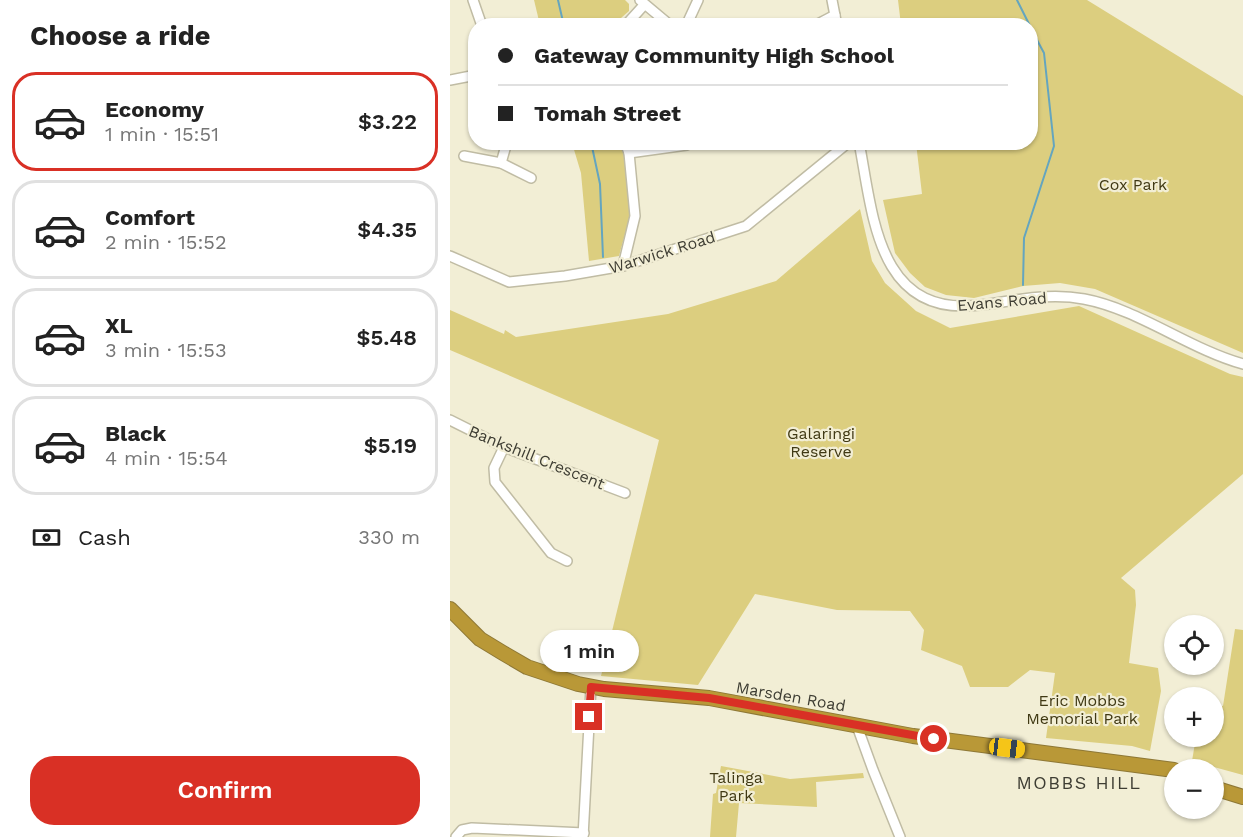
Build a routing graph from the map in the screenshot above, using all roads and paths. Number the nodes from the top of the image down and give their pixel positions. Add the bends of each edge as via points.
1 (473, 0) edge
2 (698, 0) edge
3 (832, 0) edge
4 (642, 2) edge
5 (835, 15) junction
6 (479, 18) edge
7 (631, 18) edge
8 (661, 18) edge
9 (690, 18) edge
10 (829, 18) edge
11 (836, 18) edge
12 (468, 77) edge
13 (450, 80) edge
14 (505, 150) edge
15 (628, 150) edge
16 (651, 150) edge
17 (839, 150) edge
18 (861, 150) edge
19 (629, 153) junction
20 (464, 156) dead end
21 (501, 163) junction
22 (531, 178) dead end
23 (450, 256) edge
24 (623, 266) junction
25 (1243, 364) edge
26 (450, 420) edge
27 (504, 447) junction
28 (625, 493) dead end
29 (567, 561) dead end
30 (450, 609) edge
31 (591, 687) junction
32 (857, 726) junction
33 (1146, 767) junction
34 (1164, 769) edge
35 (1164, 774) edge
36 (1224, 783) edge
37 (1224, 788) edge
38 (1241, 789) edge
39 (584, 835) edge
40 (456, 837) edge
41 (900, 837) edge

1 - 6 street
2 - 9 street
3 - 5 street
4 - 7 street
4 - 8 street
5 - 10 street
5 - 11 street
12 - 13 street
14 - 21 street
15 - 19 street
16 - 19 street
17 - 24 street, Warwick Road via 746,226
18 - 25 street, Evans Road via 884,256 900,278 919,294 941,304 965,306 1047,296 1084,299
19 - 24 street via 635,216
20 - 21 street
21 - 22 street
23 - 24 street, Warwick Road via 509,282
26 - 27 street, Bankshill Crescent
27 - 28 street, Bankshill Crescent
27 - 29 street via 494,468 495,482 551,553
30 - 31 highway, Marsden Road via 480,639 526,667
31 - 32 highway, Marsden Road via 709,698
31 - 39 street
32 - 33 highway, Marsden Road
32 - 41 street
33 - 34 highway, Marsden Road
33 - 35 highway, Marsden Road
36 - 38 highway
37 - 38 highway
39 - 40 street via 472,828 462,830

